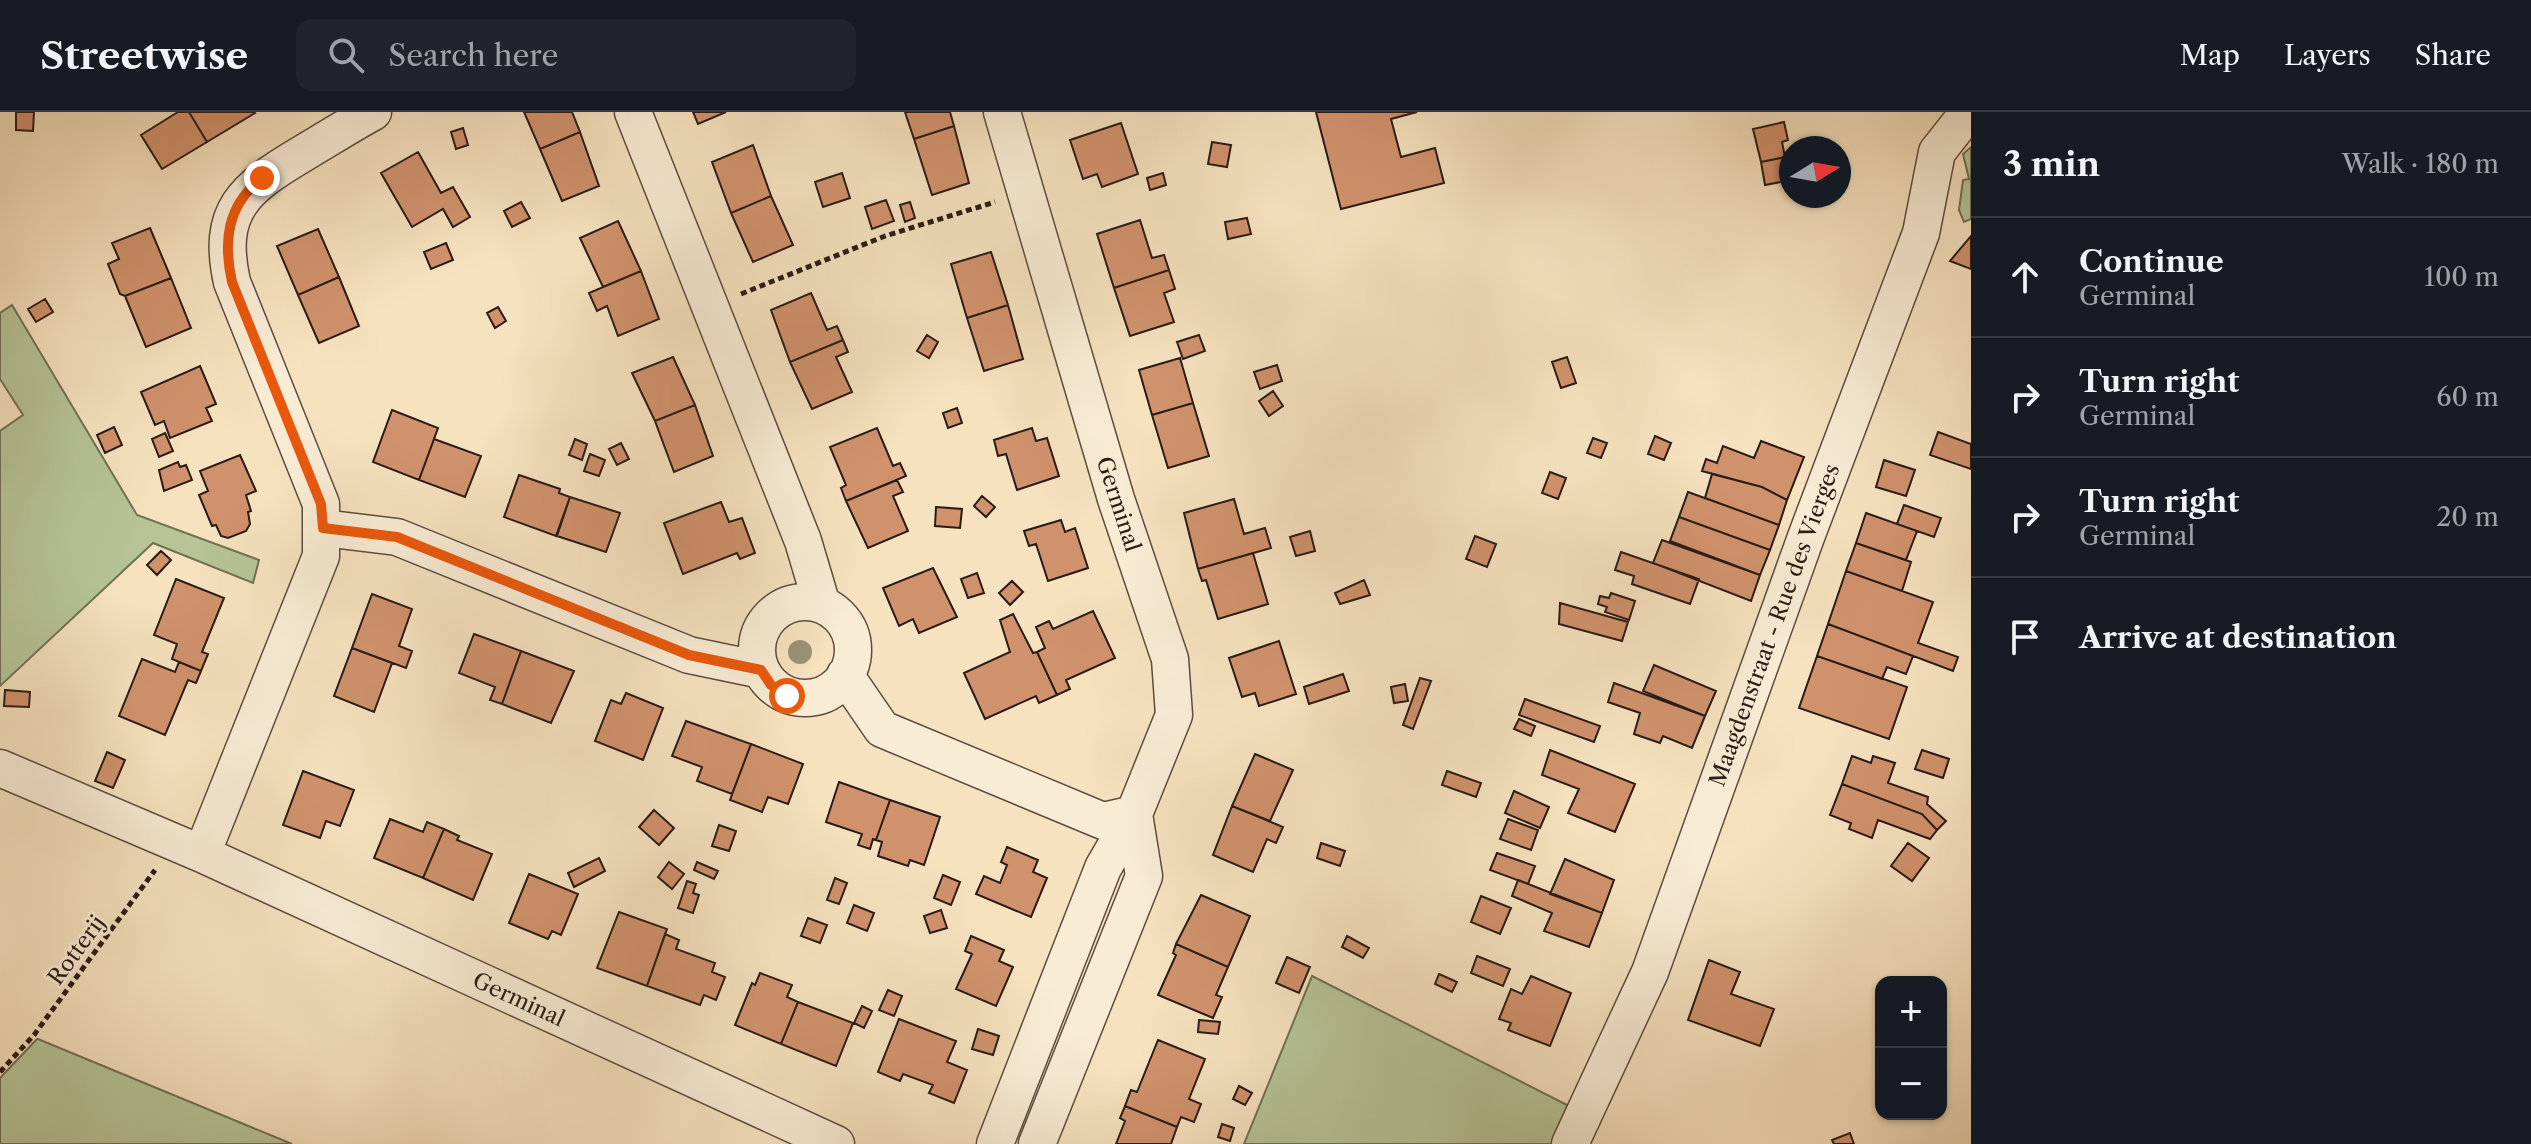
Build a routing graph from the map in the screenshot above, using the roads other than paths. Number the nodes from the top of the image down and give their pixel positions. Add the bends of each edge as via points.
1 (373, 112) edge
2 (633, 112) edge
3 (1002, 112) edge
4 (1968, 115) edge
5 (323, 528) junction
6 (822, 605) junction
7 (761, 670) junction
8 (845, 675) junction
9 (0, 768) edge
10 (1134, 814) junction
11 (188, 849) junction
12 (836, 1144) edge
13 (995, 1144) edge
14 (1037, 1144) edge
15 (1570, 1144) edge

1 - 5 street via 254,184 234,210 225,253 321,504
2 - 6 street via 803,541
3 - 10 street, Germinal via 1116,499 1170,659 1174,715
4 - 15 street, Maagdenstraat - Rue des Vierges via 1937,152 1921,233 1643,992
5 - 7 street via 397,537 689,655
5 - 11 street via 321,556
6 - 7 street via 785,606 770,617 758,642
6 - 8 street via 849,631 853,649
7 - 8 street via 787,696 806,699 824,695
8 - 10 street via 882,729 1103,821
9 - 11 street, Germinal
10 - 13 street, Germinal via 1103,868
10 - 14 street via 1144,876
11 - 12 street, Germinal

